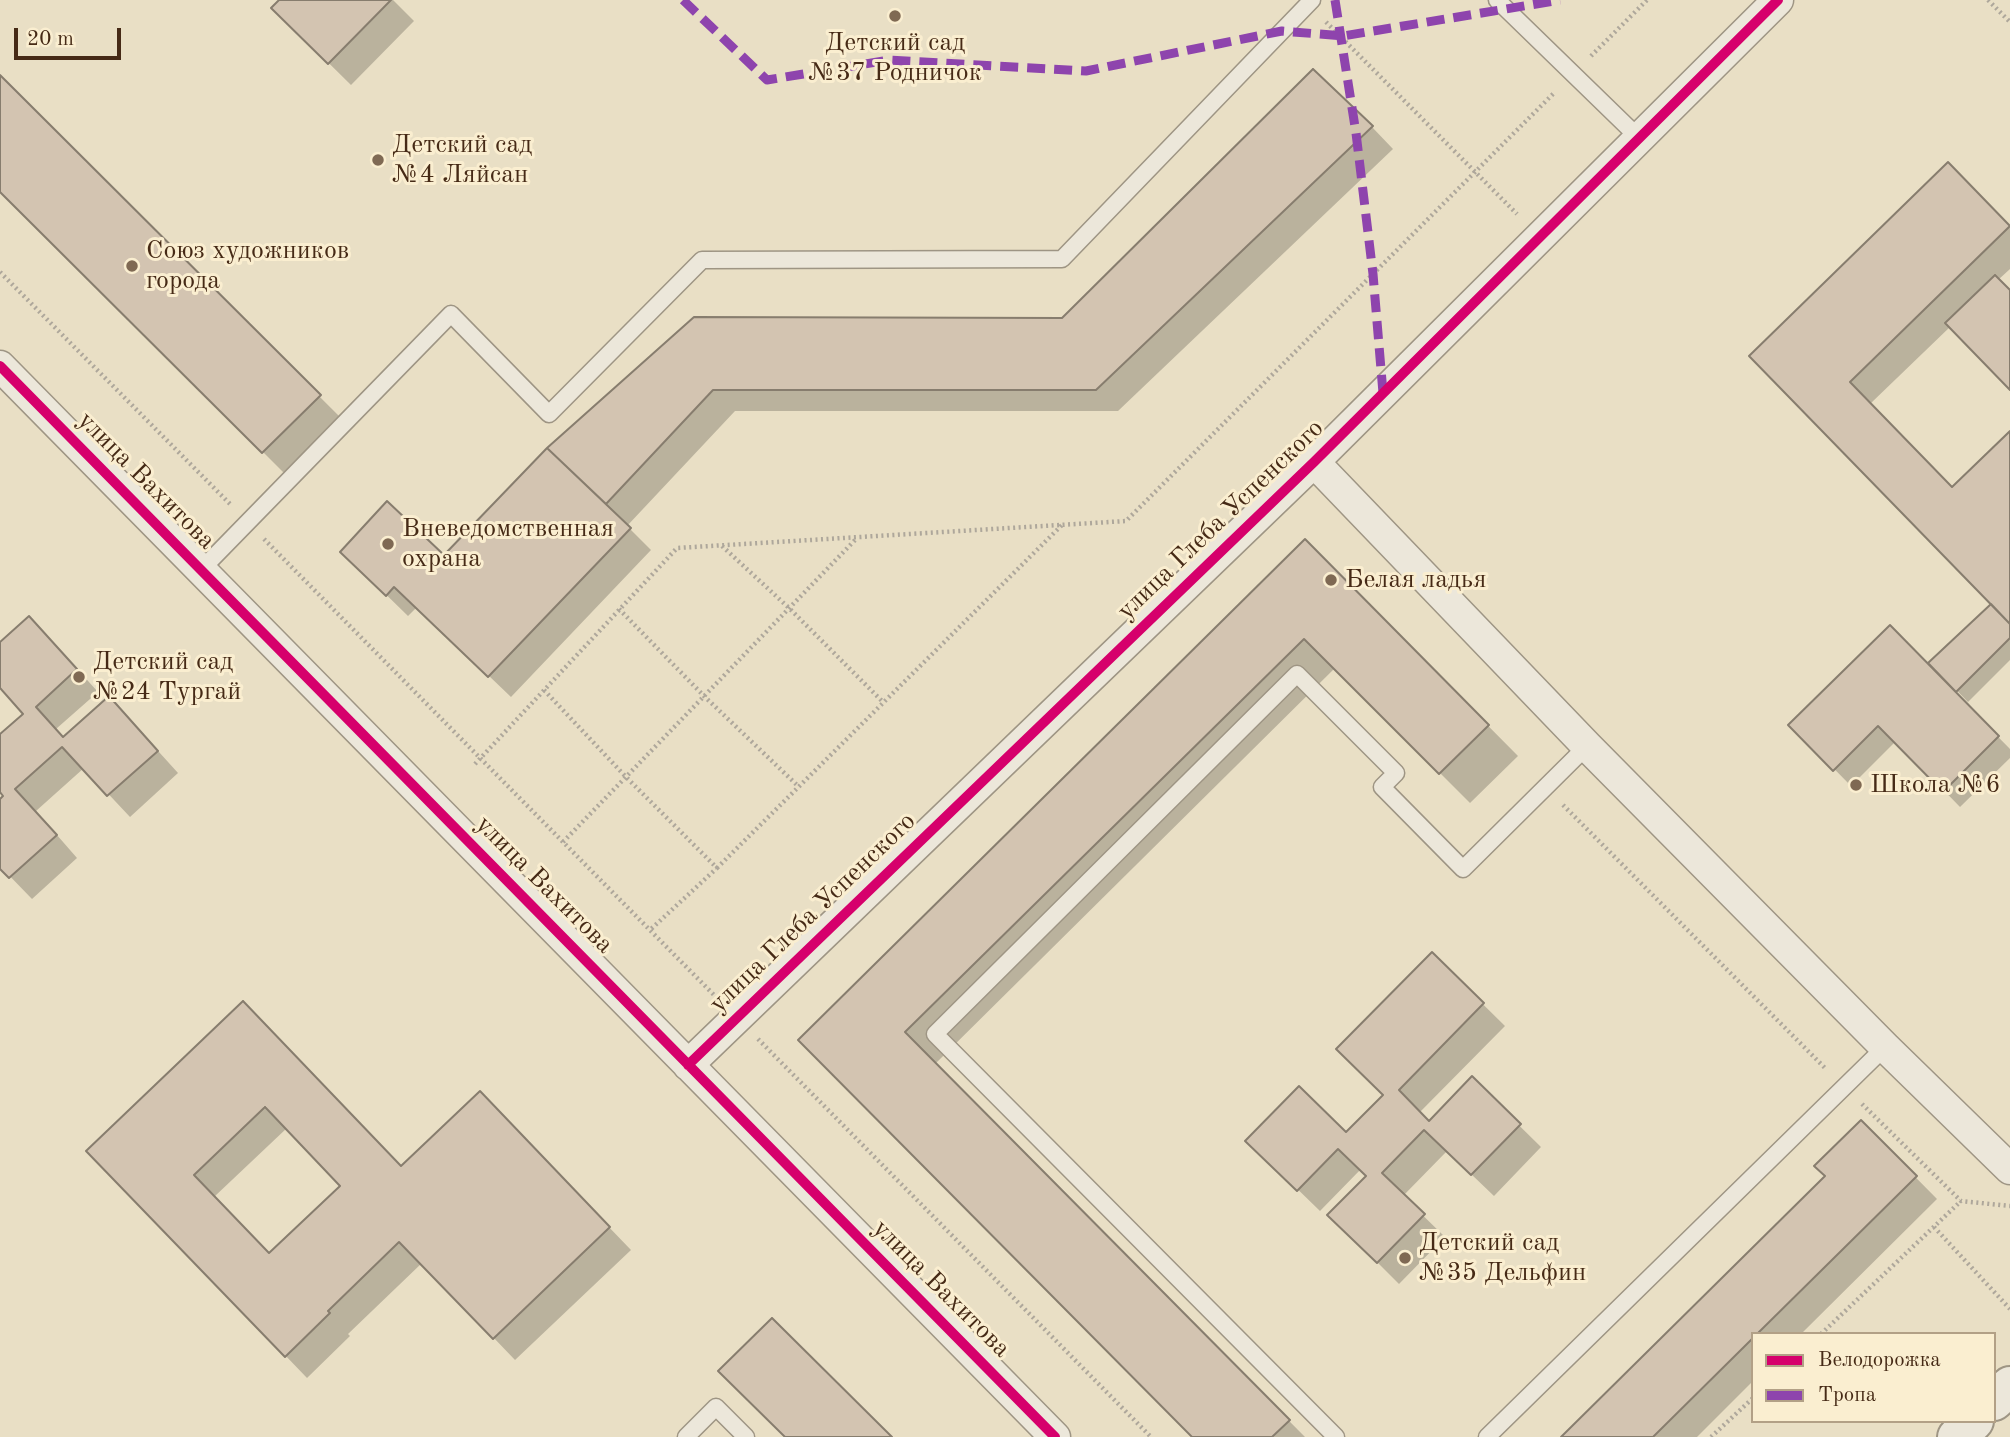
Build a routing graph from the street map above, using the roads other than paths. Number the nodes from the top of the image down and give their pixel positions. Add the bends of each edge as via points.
1 (1497, 0) edge
2 (1777, 0) edge
3 (1310, 3) edge
4 (1639, 138) junction
5 (3, 374) edge
6 (1314, 462) junction
7 (201, 570) junction
8 (1587, 747) junction
9 (1885, 1047) junction
10 (688, 1065) junction
11 (2010, 1169) edge
12 (2010, 1386) edge
13 (1996, 1399) edge
14 (1971, 1423) edge
15 (686, 1437) edge
16 (746, 1437) edge
17 (1055, 1437) edge
18 (1336, 1437) edge
19 (1487, 1437) edge
20 (1957, 1437) edge

1 - 4 lane
2 - 4 street, улица Глеба Успенского
3 - 7 lane via 1062,258 702,260 549,414 451,314
4 - 6 street, улица Глеба Успенского
5 - 7 street, улица Вахитова
6 - 8 street
6 - 10 street, улица Глеба Успенского
7 - 10 street, улица Вахитова
8 - 9 street
8 - 18 lane via 1463,869 1382,787 1396,773 1297,674 934,1034
9 - 11 street
9 - 19 lane
10 - 17 street, улица Вахитова
12 - 13 street
14 - 20 street
15 - 16 lane via 716,1407

